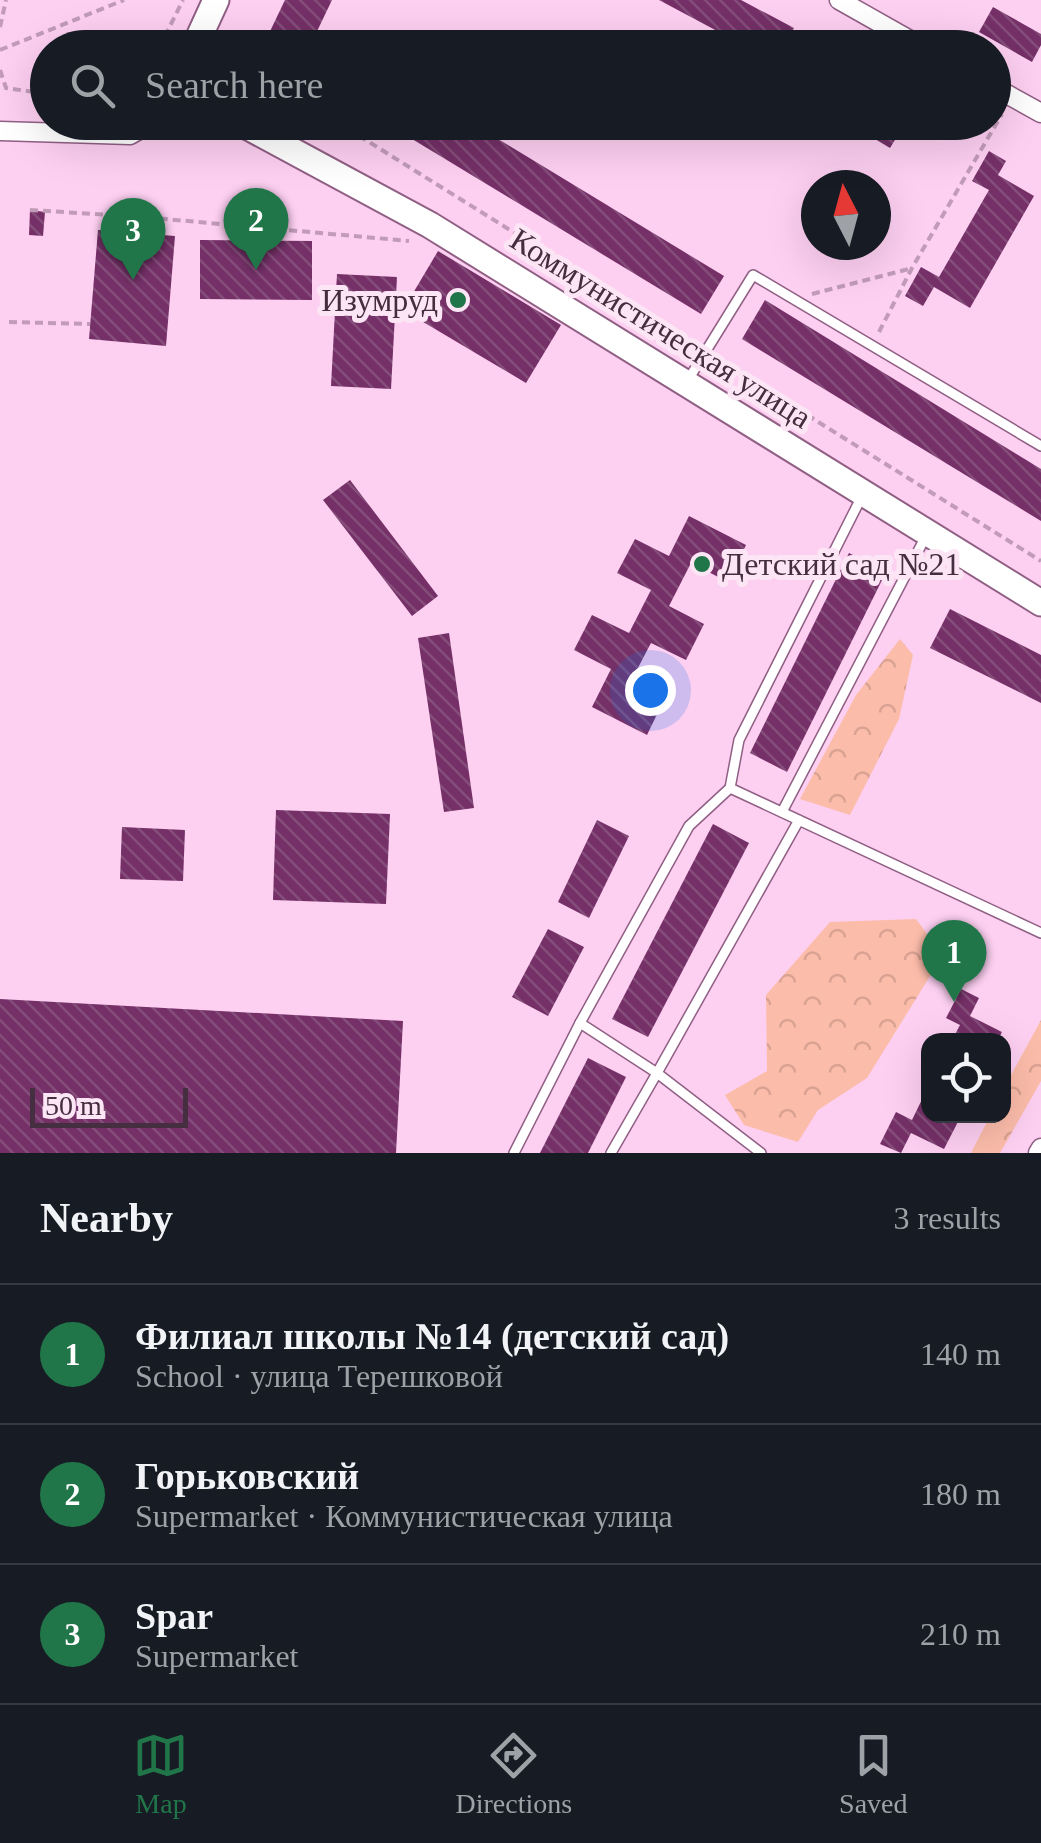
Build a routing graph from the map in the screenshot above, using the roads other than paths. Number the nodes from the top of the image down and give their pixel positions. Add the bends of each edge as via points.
1 (216, 0) edge
2 (839, 0) edge
3 (202, 30) edge
4 (892, 30) edge
5 (1011, 96) edge
6 (1041, 113) edge
7 (0, 131) edge
8 (30, 132) edge
9 (273, 140) edge
10 (687, 382) junction
11 (1041, 446) edge
12 (864, 491) junction
13 (928, 531) junction
14 (1041, 603) edge
15 (730, 788) junction
16 (782, 812) junction
17 (799, 820) junction
18 (1041, 933) edge
19 (580, 1022) junction
20 (656, 1073) junction
21 (514, 1153) edge
22 (611, 1153) edge
23 (761, 1153) edge

1 - 3 street
2 - 4 street
5 - 6 street
7 - 8 street
9 - 10 street, Коммунистическая улица via 430,225
10 - 11 lane via 753,275
10 - 12 street, Коммунистическая улица
12 - 13 street, Коммунистическая улица
12 - 15 lane via 739,740
13 - 14 street, Коммунистическая улица
13 - 16 lane
15 - 16 lane
15 - 19 lane via 689,826
16 - 17 lane
17 - 18 lane
17 - 20 lane
19 - 20 lane
19 - 21 lane
20 - 22 lane
20 - 23 lane

